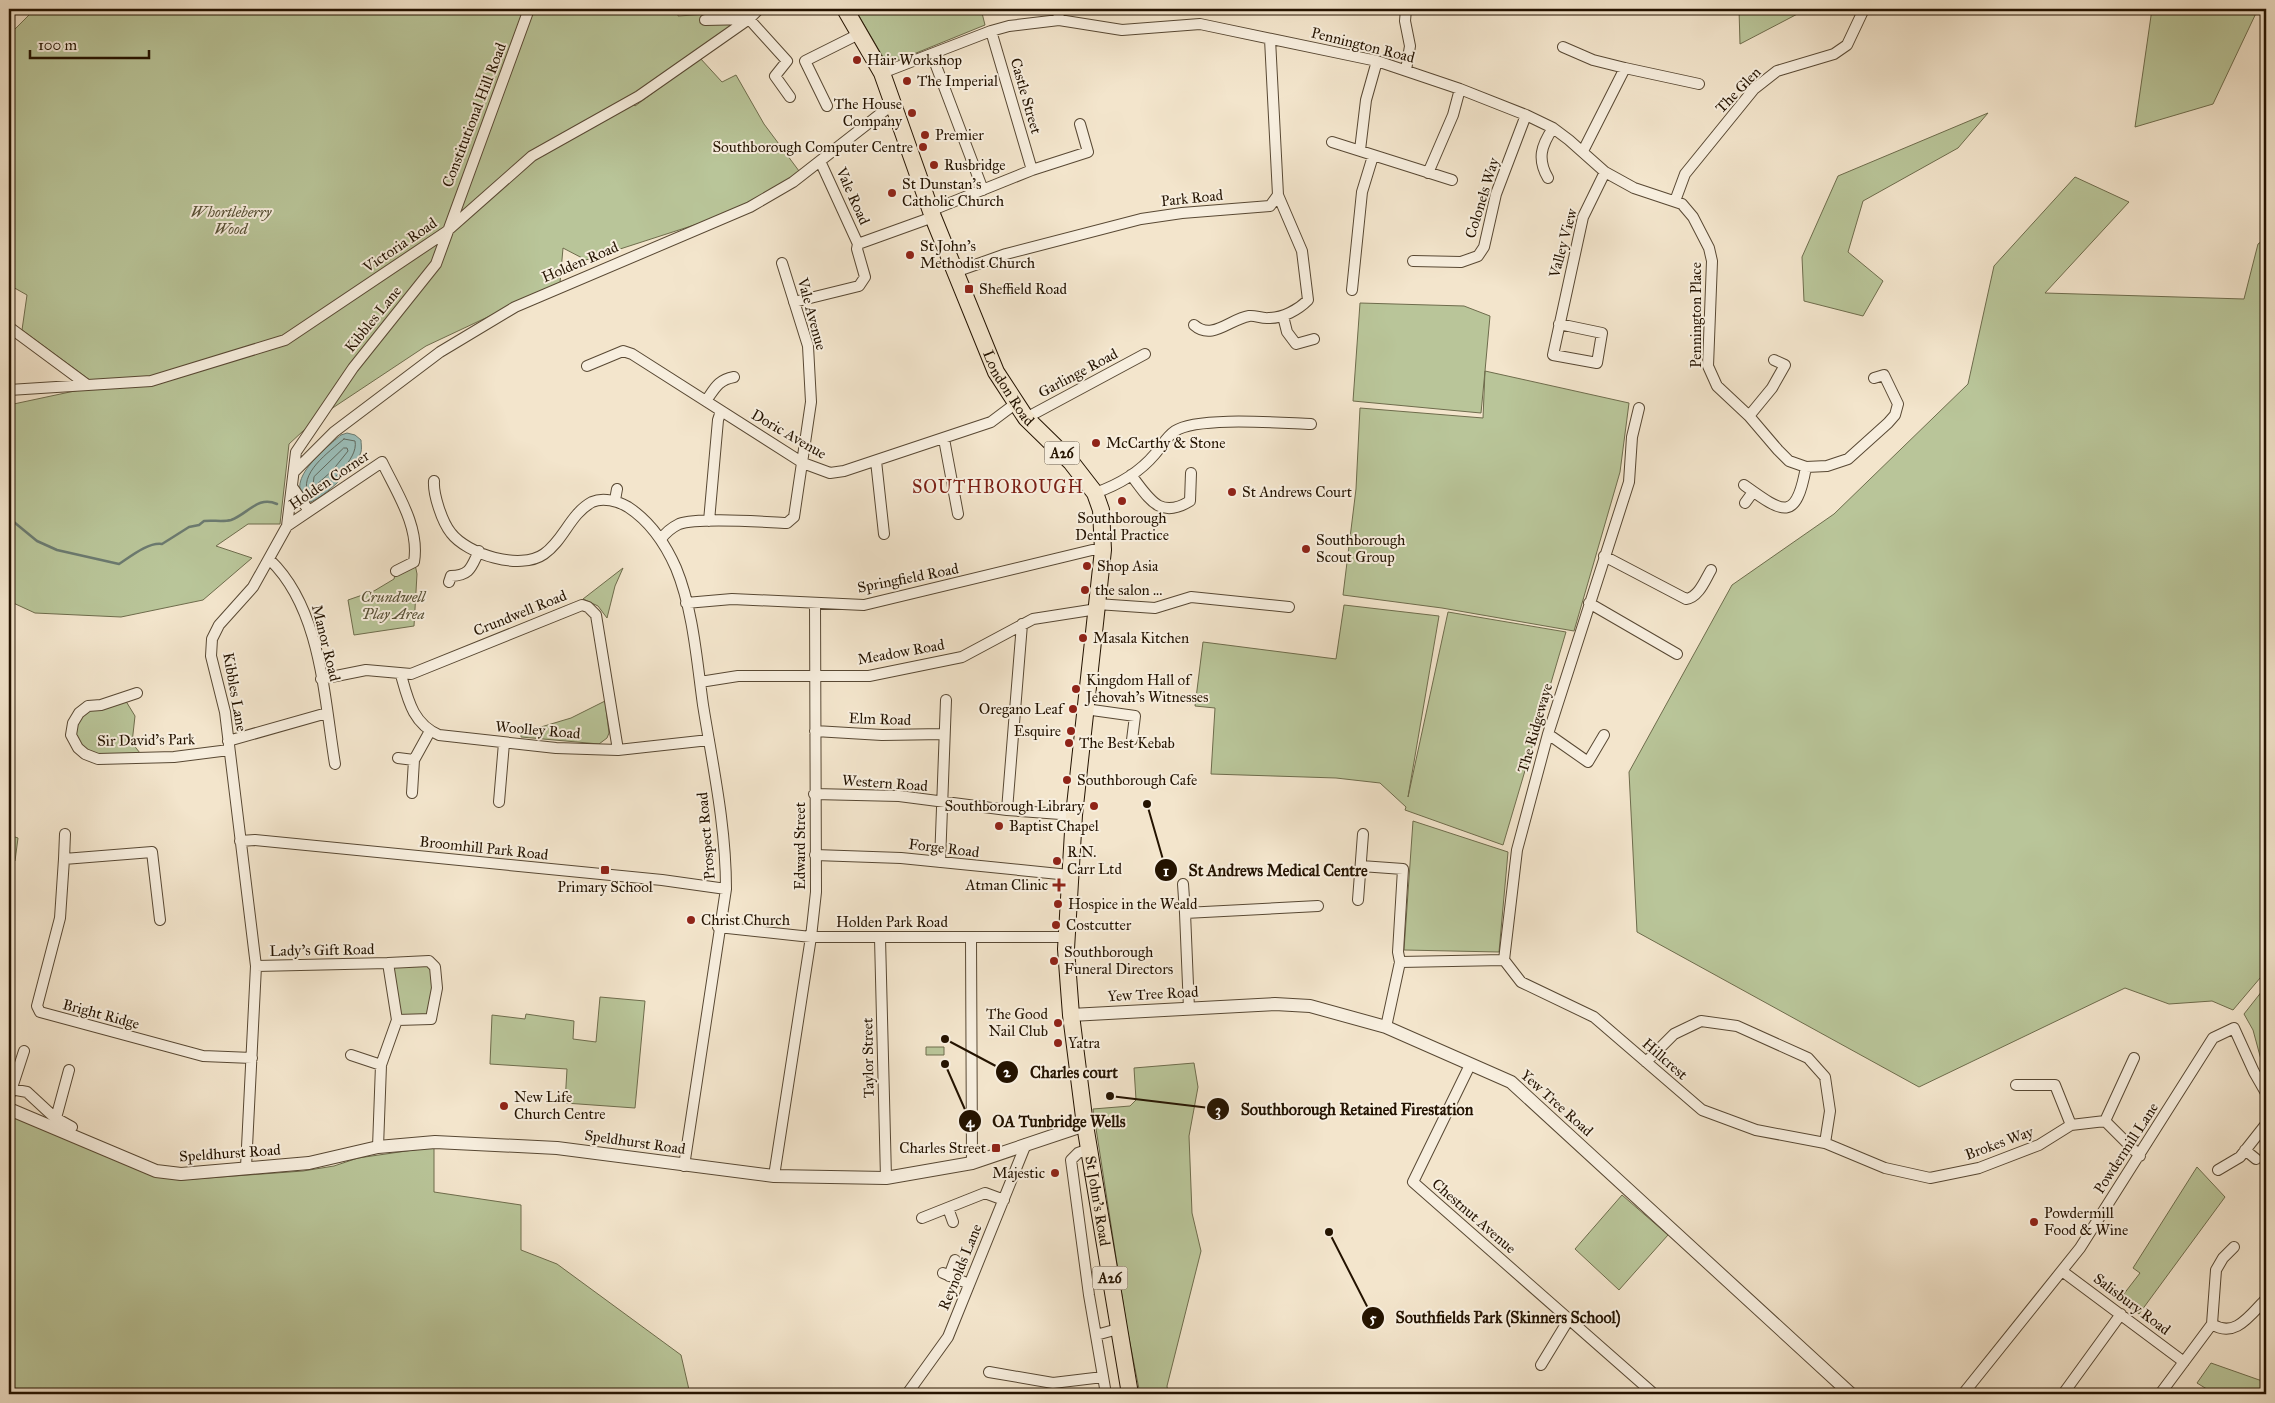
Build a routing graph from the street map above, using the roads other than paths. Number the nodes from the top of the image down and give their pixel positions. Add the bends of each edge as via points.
1 (529, 9) edge
2 (759, 9) edge
3 (845, 9) edge
4 (1058, 9) edge
5 (1406, 9) edge
6 (1864, 9) edge
7 (749, 19) junction
8 (705, 20) dead end
9 (1059, 20) junction
10 (991, 32) junction
11 (860, 34) junction
12 (1270, 39) junction
13 (1562, 46) dead end
14 (932, 55) junction
15 (1377, 61) junction
16 (1625, 68) junction
17 (1406, 70) junction
18 (882, 74) junction
19 (1699, 84) dead end
20 (1460, 89) junction
21 (790, 98) dead end
22 (893, 104) junction
23 (827, 106) dead end
24 (1526, 115) junction
25 (1080, 124) dead end
26 (1553, 128) junction
27 (1332, 142) dead end
28 (1360, 150) junction
29 (1583, 151) junction
30 (1373, 156) junction
31 (820, 161) junction
32 (1032, 170) junction
33 (1605, 172) junction
34 (1428, 173) junction
35 (1548, 178) dead end
36 (1452, 180) dead end
37 (983, 190) junction
38 (1278, 195) junction
39 (1675, 202) junction
40 (932, 214) junction
41 (446, 232) junction
42 (1706, 241) joint
43 (858, 244) junction
44 (1413, 261) dead end
45 (782, 263) dead end
46 (955, 272) junction
47 (1352, 290) dead end
48 (794, 302) junction
49 (1283, 316) junction
50 (1559, 324) junction
51 (1194, 325) dead end
52 (9, 327) edge
53 (1314, 339) dead end
54 (1144, 354) dead end
55 (1774, 360) dead end
56 (587, 366) dead end
57 (734, 377) dead end
58 (1874, 378) dead end
59 (86, 384) junction
60 (9, 390) edge
61 (706, 401) junction
62 (1015, 404) junction
63 (1640, 408) dead end
64 (721, 411) junction
65 (1749, 416) junction
66 (1026, 418) junction
67 (1311, 424) dead end
68 (944, 439) junction
69 (876, 461) junction
70 (803, 463) junction
71 (1806, 467) junction
72 (294, 472) junction
73 (1191, 473) dead end
74 (1131, 475) junction
75 (434, 481) dead end
76 (293, 488) junction
77 (617, 489) dead end
78 (1095, 493) junction
79 (615, 500) junction
80 (1745, 502) dead end
81 (309, 510) junction
82 (958, 514) dead end
83 (709, 521) junction
84 (288, 526) junction
85 (884, 534) dead end
86 (661, 539) junction
87 (1103, 550) junction
88 (479, 551) junction
89 (1604, 556) junction
90 (270, 560) junction
91 (396, 570) dead end
92 (1711, 570) dead end
93 (449, 582) dead end
94 (686, 603) junction
95 (815, 603) junction
96 (1590, 603) junction
97 (1097, 606) junction
98 (1289, 607) dead end
99 (1022, 624) junction
100 (1677, 654) dead end
101 (402, 675) junction
102 (815, 676) junction
103 (321, 679) junction
104 (700, 682) junction
105 (137, 692) dead end
106 (946, 700) dead end
107 (1085, 709) junction
108 (327, 713) junction
109 (430, 731) junction
110 (815, 731) junction
111 (944, 734) junction
112 (1548, 734) junction
113 (1604, 736) dead end
114 (709, 740) junction
115 (1132, 740) dead end
116 (504, 742) junction
117 (229, 745) junction
118 (618, 750) junction
119 (398, 758) dead end
120 (414, 760) junction
121 (335, 764) dead end
122 (412, 794) dead end
123 (814, 794) junction
124 (499, 802) dead end
125 (942, 802) junction
126 (1007, 810) junction
127 (1074, 815) junction
128 (65, 834) dead end
129 (1363, 834) dead end
130 (240, 841) junction
131 (815, 856) junction
132 (64, 859) junction
133 (940, 862) junction
134 (1361, 866) junction
135 (1069, 875) junction
136 (1183, 884) dead end
137 (726, 889) junction
138 (1358, 900) dead end
139 (1318, 906) dead end
140 (1185, 913) junction
141 (160, 920) dead end
142 (718, 927) junction
143 (811, 937) junction
144 (971, 937) junction
145 (1066, 937) junction
146 (880, 938) junction
147 (1504, 960) junction
148 (1400, 962) junction
149 (388, 963) junction
150 (256, 966) junction
151 (1189, 1009) junction
152 (1071, 1015) junction
153 (397, 1020) junction
154 (1386, 1028) junction
155 (24, 1051) dead end
156 (351, 1055) dead end
157 (252, 1058) junction
158 (2134, 1058) dead end
159 (1646, 1062) junction
160 (381, 1064) junction
161 (1470, 1065) junction
162 (69, 1070) dead end
163 (2016, 1086) dead end
164 (10, 1093) edge
165 (2266, 1093) edge
166 (9, 1109) edge
167 (56, 1118) junction
168 (2105, 1121) junction
169 (2266, 1124) edge
170 (1085, 1125) junction
171 (2071, 1125) junction
172 (72, 1127) dead end
173 (1825, 1143) junction
174 (1026, 1144) junction
175 (378, 1147) junction
176 (1089, 1150) junction
177 (2245, 1150) junction
178 (2140, 1156) junction
179 (2256, 1159) dead end
180 (972, 1163) junction
181 (684, 1166) junction
182 (246, 1167) junction
183 (2218, 1170) dead end
184 (774, 1176) junction
185 (886, 1178) junction
186 (1004, 1200) junction
187 (948, 1208) junction
188 (922, 1218) dead end
189 (953, 1222) dead end
190 (2234, 1247) dead end
191 (955, 1260) dead end
192 (2062, 1271) junction
193 (969, 1284) junction
194 (2266, 1299) edge
195 (2121, 1314) junction
196 (1569, 1319) junction
197 (2212, 1324) junction
198 (1118, 1329) junction
199 (1096, 1335) junction
200 (2184, 1362) junction
201 (1541, 1365) dead end
202 (989, 1372) dead end
203 (1103, 1377) junction
204 (907, 1394) edge
205 (1106, 1394) edge
206 (1130, 1394) edge
207 (1654, 1394) edge
208 (1851, 1394) edge
209 (1965, 1394) edge
210 (2063, 1394) edge
211 (2160, 1394) edge

1 - 41 street, Constitutional Hill Road
2 - 7 street, Victoria Road
3 - 11 highway, London Road / A26
4 - 9 street
5 - 17 street via 1410,46
6 - 39 street, The Glen via 1847,45 1834,54 1777,71 1754,89 1685,174
7 - 8 street
7 - 21 street via 787,61 775,76
7 - 41 street, Victoria Road via 639,96 532,156
9 - 10 street, Pennington Road via 1008,26
9 - 12 street, Pennington Road via 1122,30 1200,24
10 - 14 street, Pennington Road
10 - 32 street, Castle Street
11 - 18 highway, London Road / A26
11 - 23 street via 806,61
12 - 15 street, Pennington Road
12 - 38 street
13 - 16 street via 1593,60
14 - 18 street, Pennington Road
14 - 37 street
15 - 17 street, Pennington Road
15 - 28 street via 1366,100
16 - 19 street
16 - 29 street
17 - 20 street, Pennington Road
18 - 22 highway, London Road / A26
20 - 24 street, Pennington Road
20 - 34 street via 1453,115
22 - 31 street, Holden Road
22 - 40 highway, London Road / A26
24 - 26 street, Pennington Road
24 - 44 street, Colonels Way via 1496,194 1484,247 1478,256 1461,262
25 - 32 street via 1088,152
26 - 29 street, Pennington Road
26 - 35 street via 1543,143 1541,155 1541,165
27 - 28 street
28 - 30 street
29 - 33 street, Pennington Road
30 - 34 street
30 - 47 street via 1362,192
31 - 43 street, Vale Road
31 - 72 street, Holden Road via 793,182 750,206 515,307 440,352 334,432
32 - 37 street
33 - 39 street, Pennington Road via 1634,188
33 - 50 street, Valley View via 1582,218
34 - 36 street
37 - 40 street
38 - 46 street, Park Road via 1270,206 1141,219 1006,254
38 - 49 street via 1302,251 1308,300
39 - 42 street, Pennington Road via 1682,204 1693,217
40 - 43 street, Vale Road
40 - 46 highway, London Road / A26
41 - 59 street, Victoria Road via 284,340 150,380
41 - 72 street, Kibbles Lane via 436,264 353,368 296,452
42 - 65 street, Pennington Place via 1712,261 1708,366 1717,386
43 - 48 street, Vale Road via 865,277 862,283
45 - 48 street, Vale Avenue
46 - 62 highway, London Road / A26 via 996,372
48 - 70 street, Vale Avenue via 808,346 811,402
49 - 51 street via 1249,316 1210,332
49 - 53 street via 1287,332 1296,344
50 - 50 street, Valley View via 1553,355 1597,363 1602,333
52 - 59 street
54 - 66 street, Garlinge Road
55 - 65 street via 1785,365 1772,388
56 - 61 street, Doric Avenue via 623,352 632,354
57 - 61 street via 718,383
58 - 71 street via 1884,375 1898,404 1895,415 1848,459 1827,466
59 - 60 street, Victoria Road
61 - 64 street, Doric Avenue
62 - 66 highway, London Road / A26
62 - 68 street, Doric Avenue via 991,422
63 - 89 street, The Ridgewaye via 1632,438 1629,482
64 - 70 street, Doric Avenue
64 - 83 street
65 - 71 street, Pennington Place via 1789,461
66 - 78 highway, London Road / A26 via 1071,462
67 - 74 street via 1214,421 1177,430 1166,438 1147,464
68 - 69 street, Doric Avenue
68 - 82 street
69 - 70 street, Doric Avenue via 830,473
69 - 85 street
70 - 83 street, Vale Avenue via 796,513 791,520
71 - 80 street via 1802,493 1791,506 1773,506 1748,488
72 - 76 street, Kibbles Lane
73 - 74 street via 1190,501 1164,509 1155,505
74 - 78 street
75 - 88 street via 433,490 444,524 452,535
76 - 81 street
76 - 84 street, Kibbles Lane
77 - 79 street
78 - 87 highway, London Road / A26 via 1101,510
79 - 86 street, Prospect Road via 630,508
79 - 88 street via 594,501 578,510 544,554 515,562 492,558
81 - 84 street, Holden Corner
81 - 91 street, Holden Corner via 382,462 415,535 414,562
83 - 86 street via 680,524 668,530
84 - 90 street, Kibbles Lane
86 - 94 street, Prospect Road via 676,569
87 - 95 street, Springfield Road via 864,605
87 - 97 highway, London Road / A26
88 - 93 street via 470,570 463,576 451,576
89 - 92 street via 1686,600 1697,594
89 - 96 street, The Ridgewaye
90 - 103 street, Manor Road via 289,581 304,609
90 - 117 street, Kibbles Lane via 253,587 219,625 212,639 211,656 225,712
94 - 95 street, Springfield Road via 732,599
94 - 104 street, Prospect Road
95 - 102 street, Edward Street
96 - 100 street
96 - 112 street, The Ridgewaye
97 - 98 street, Meadow Road via 1155,608 1191,598
97 - 99 street, Meadow Road
97 - 107 highway, London Road / A26
99 - 102 street, Meadow Road via 962,657 869,676
99 - 126 street
101 - 103 street, Crundwell Road via 366,670
101 - 109 street via 417,719
101 - 118 street, Crundwell Road via 418,672 570,607 588,607 596,615
102 - 104 street, Meadow Road via 738,676
102 - 110 street, Edward Street
103 - 108 street, Manor Road
104 - 114 street, Prospect Road
105 - 117 street, Sir David's Park via 101,705 88,706 78,714 71,735 78,748 98,759 174,757
106 - 111 street
107 - 115 street via 1135,716
107 - 127 highway, London Road / A26
108 - 117 street
108 - 121 street, Manor Road
109 - 116 street, Woolley Road via 439,735
109 - 120 street
110 - 111 street, Elm Road
110 - 123 street, Edward Street
111 - 125 street
112 - 113 street via 1588,762
112 - 147 street, The Ridgewaye via 1517,850
114 - 118 street, Woolley Road
114 - 137 street, Prospect Road via 722,810
116 - 118 street, Woolley Road
116 - 124 street
117 - 130 street, Kibbles Lane
119 - 120 street
120 - 122 street
123 - 125 street, Western Road via 899,796
123 - 131 street, Edward Street
125 - 126 street, Western Road
125 - 133 street
126 - 127 street, Western Road
127 - 135 highway, London Road / A26
128 - 132 street, Bright Ridge
129 - 134 street
130 - 137 street, Broomhill Park Road
130 - 150 street, Kibbles Lane
131 - 133 street, Forge Road
131 - 143 street, Edward Street via 816,892
132 - 141 street via 152,852
132 - 157 street, Bright Ridge via 60,918 37,1006 40,1012 204,1056
133 - 135 street, Forge Road
134 - 138 street
134 - 148 street via 1403,869
135 - 145 highway, London Road / A26
136 - 140 street
137 - 142 street, Prospect Road
139 - 140 street
140 - 151 street
142 - 143 street, Holden Park Road
142 - 181 street, Prospect Road
143 - 146 street, Holden Park Road
143 - 184 street, Edward Street
144 - 145 street, Holden Park Road
144 - 146 street, Holden Park Road
144 - 180 street
145 - 152 highway, London Road / A26
146 - 185 street, Taylor Street
147 - 148 street
147 - 159 street, Hillcrest via 1521,982 1594,1017
148 - 154 street
149 - 150 street, Lady's Gift Road
149 - 153 street, Lady's Gift Road
149 - 153 street, Lady's Gift Road via 428,962 435,967 437,988 431,1019
150 - 157 street, Kibbles Lane
151 - 152 street, Yew Tree Road
151 - 154 street, Yew Tree Road via 1274,1004 1310,1006
152 - 170 highway, London Road / A26
153 - 160 street, Lady's Gift Road
154 - 161 street, Yew Tree Road
155 - 164 street
156 - 160 street
157 - 182 street, Kibbles Lane
158 - 168 street
159 - 173 street, Hillcrest via 1702,1110 1756,1130
159 - 173 street via 1674,1034 1701,1022 1737,1026 1808,1058 1825,1077 1830,1111
160 - 175 street, Lady's Gift Road
161 - 196 street, Chestnut Avenue via 1413,1182
161 - 208 street, Yew Tree Road via 1511,1082
162 - 167 street
163 - 171 street via 2055,1085
164 - 167 street via 27,1092
165 - 178 street, Powdermill Lane via 2234,1028 2219,1034 2213,1038
166 - 182 street, Speldhurst Road via 156,1171 181,1174
167 - 172 street
168 - 171 street, Brokes Way
168 - 178 street
169 - 177 street
170 - 174 street, Speldhurst Road
170 - 176 highway, St John's Road / A26
171 - 173 street, Brokes Way via 2040,1145 1979,1168 1930,1178 1885,1168
174 - 180 street, Speldhurst Road
174 - 186 street, Reynolds Lane
175 - 181 street, Speldhurst Road via 435,1142 557,1148
175 - 182 street, Speldhurst Road via 309,1163
176 - 198 highway, St John's Road / A26
176 - 199 street via 1078,1153 1071,1160
177 - 179 street
177 - 183 street via 2240,1157
178 - 192 street, Powdermill Lane
180 - 185 street, Speldhurst Road
181 - 184 street, Speldhurst Road
184 - 185 street, Speldhurst Road
186 - 187 street via 985,1193
186 - 193 street, Reynolds Lane
187 - 188 street
187 - 189 street
190 - 197 street via 2216,1270
191 - 193 street via 946,1274
192 - 195 street, Salisbury Road
192 - 209 street, Powdermill Lane
193 - 204 street, Reynolds Lane via 948,1337
194 - 197 street via 2233,1330 2223,1330
195 - 200 street, Salisbury Road
195 - 210 street
196 - 201 street
196 - 207 street, Chestnut Avenue
197 - 200 street
198 - 199 street
198 - 206 highway, St John's Road / A26
199 - 203 street
200 - 211 street
202 - 203 street via 1053,1383
203 - 205 street

